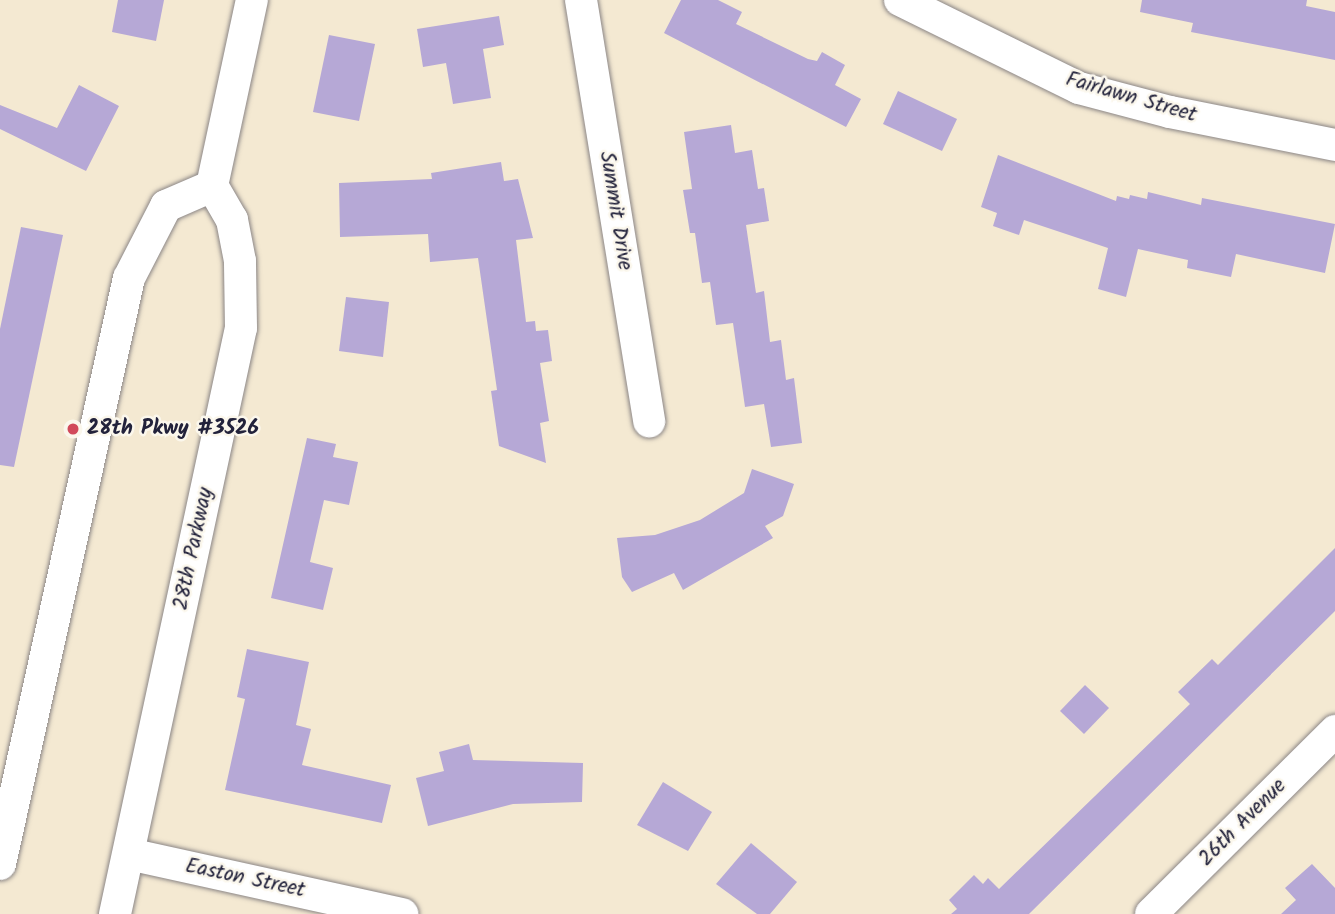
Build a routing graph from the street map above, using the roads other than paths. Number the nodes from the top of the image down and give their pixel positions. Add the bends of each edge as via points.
1 (252, 0) edge
2 (581, 0) edge
3 (900, 0) edge
4 (1335, 145) edge
5 (212, 186) junction
6 (649, 422) dead end
7 (1335, 731) edge
8 (129, 853) junction
9 (0, 864) edge
10 (114, 914) edge
11 (403, 914) edge
12 (1151, 914) edge

1 - 5 street
2 - 6 street, Summit Drive
3 - 4 street, Fairlawn Street via 1079,88 1170,112
5 - 8 street, 28th Parkway via 232,219 240,261 241,328
5 - 9 street via 166,206 129,278
7 - 12 street, 26th Avenue
8 - 10 street, 28th Parkway
8 - 11 street, Easton Street

